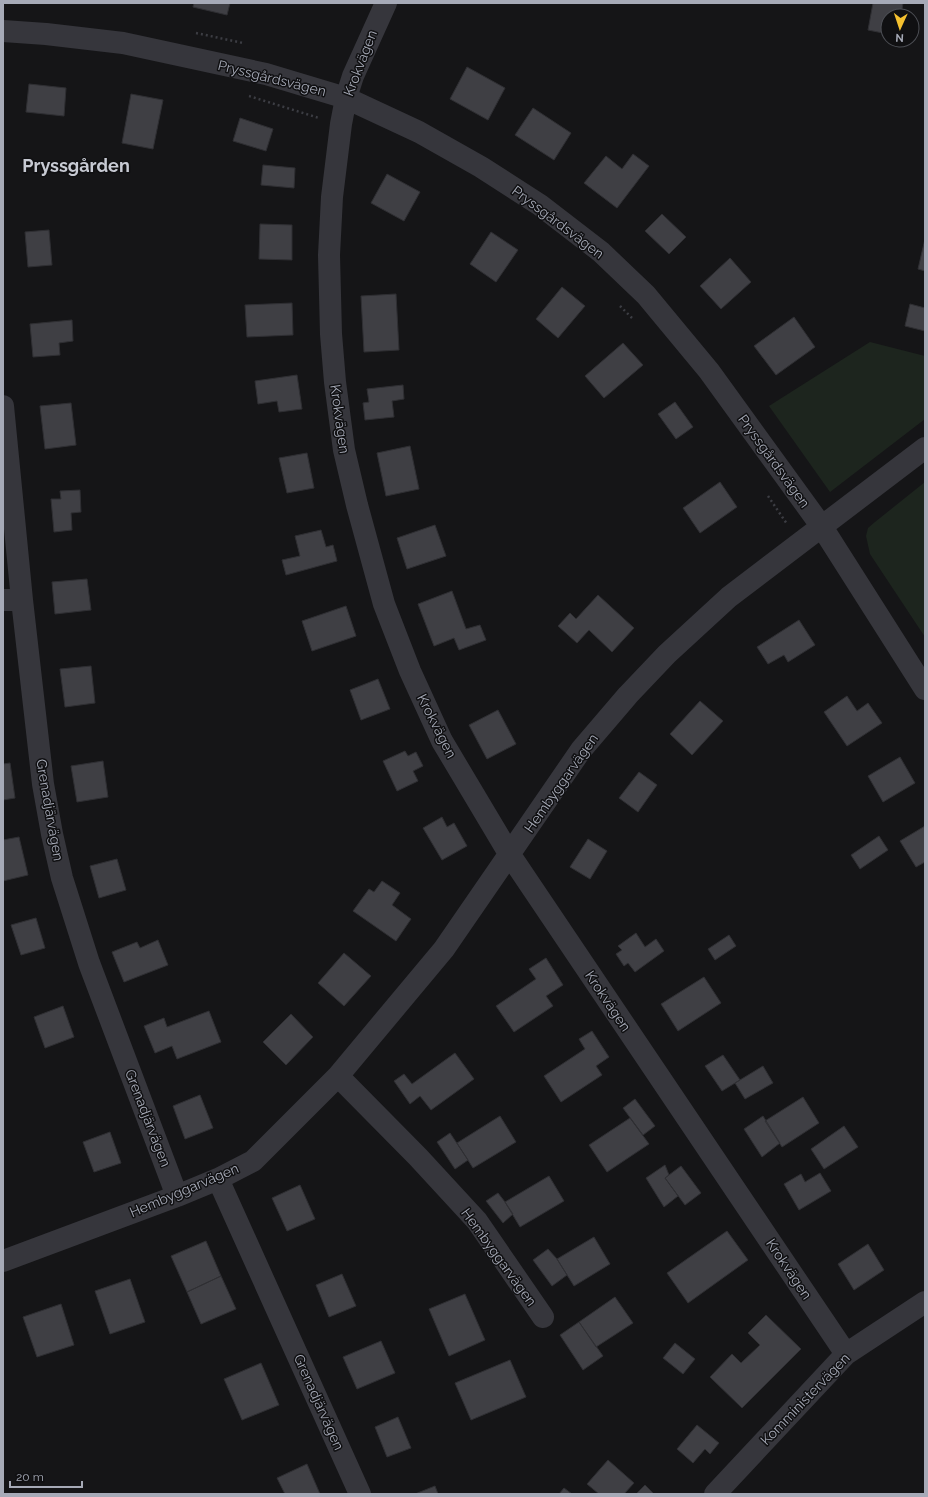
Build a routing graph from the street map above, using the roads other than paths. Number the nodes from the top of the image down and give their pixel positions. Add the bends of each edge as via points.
1 (386, 3) edge
2 (3, 31) edge
3 (346, 98) junction
4 (3, 406) edge
5 (925, 448) edge
6 (822, 527) junction
7 (12, 600) edge
8 (925, 689) edge
9 (510, 855) junction
10 (338, 1076) junction
11 (218, 1178) junction
12 (177, 1196) junction
13 (3, 1261) edge
14 (925, 1302) edge
15 (543, 1317) dead end
16 (846, 1354) junction
17 (360, 1494) edge
18 (715, 1494) edge

1 - 3 street, Krokvägen via 353,76
2 - 3 street, Pryssgårdsvägen via 123,43 266,74
3 - 6 street, Pryssgårdsvägen via 419,132 481,167 540,206 601,252 646,295 710,371
3 - 9 street, Krokvägen via 332,197 329,248 331,334 344,450 384,604 410,671 442,741
4 - 7 street, Grenadjärvägen
5 - 6 street, Hembyggarvägen
6 - 8 street, Pryssgårdsvägen
6 - 9 street, Hembyggarvägen via 729,598 667,654 581,750
7 - 12 street, Grenadjärvägen via 43,784 62,878 89,963
9 - 10 street, Hembyggarvägen via 444,949
9 - 16 street, Krokvägen
10 - 11 street, Hembyggarvägen via 253,1161
10 - 15 street, Hembyggarvägen via 477,1221
11 - 12 street, Hembyggarvägen
11 - 17 street, Grenadjärvägen
12 - 13 street, Hembyggarvägen
14 - 16 street, Komministervägen
16 - 18 street, Komministervägen

